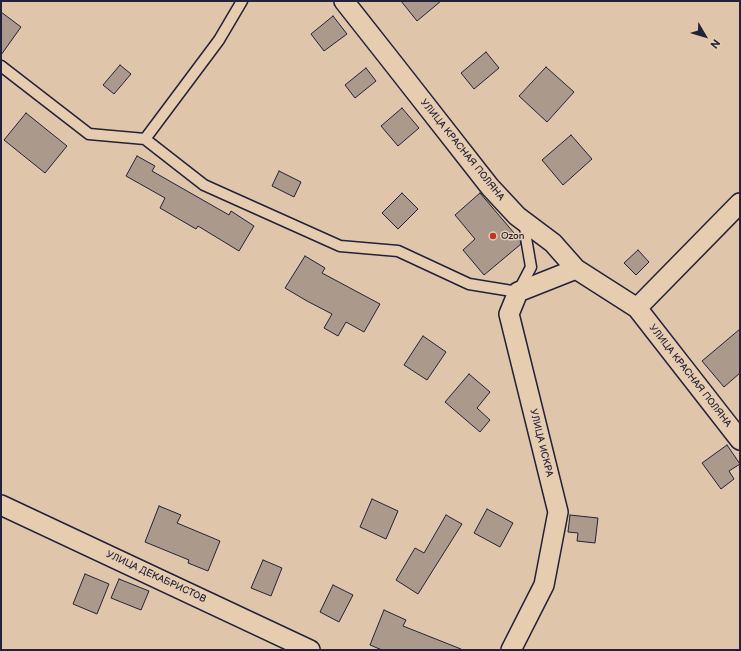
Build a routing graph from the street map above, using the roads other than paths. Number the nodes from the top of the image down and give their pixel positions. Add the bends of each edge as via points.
1 (242, 1) edge
2 (344, 1) edge
3 (1, 66) edge
4 (145, 139) junction
5 (740, 203) edge
6 (525, 222) junction
7 (576, 269) junction
8 (518, 292) junction
9 (637, 308) junction
10 (740, 440) edge
11 (1, 504) edge
12 (310, 650) edge
13 (510, 650) edge

1 - 4 lane via 219,40
2 - 6 street, УЛИЦА КРАСНАЯ ПОЛЯНА via 490,187
3 - 4 lane via 89,134
4 - 8 lane via 204,185 340,246 398,251 469,284
5 - 9 street
6 - 7 street, УЛИЦА КРАСНАЯ ПОЛЯНА via 553,243
6 - 8 lane via 531,267
7 - 8 street
7 - 9 street, УЛИЦА КРАСНАЯ ПОЛЯНА
8 - 13 street, УЛИЦА ИСКРА via 509,314 558,512 544,585
9 - 10 street, УЛИЦА КРАСНАЯ ПОЛЯНА
11 - 12 street, УЛИЦА ДЕКАБРИСТОВ

